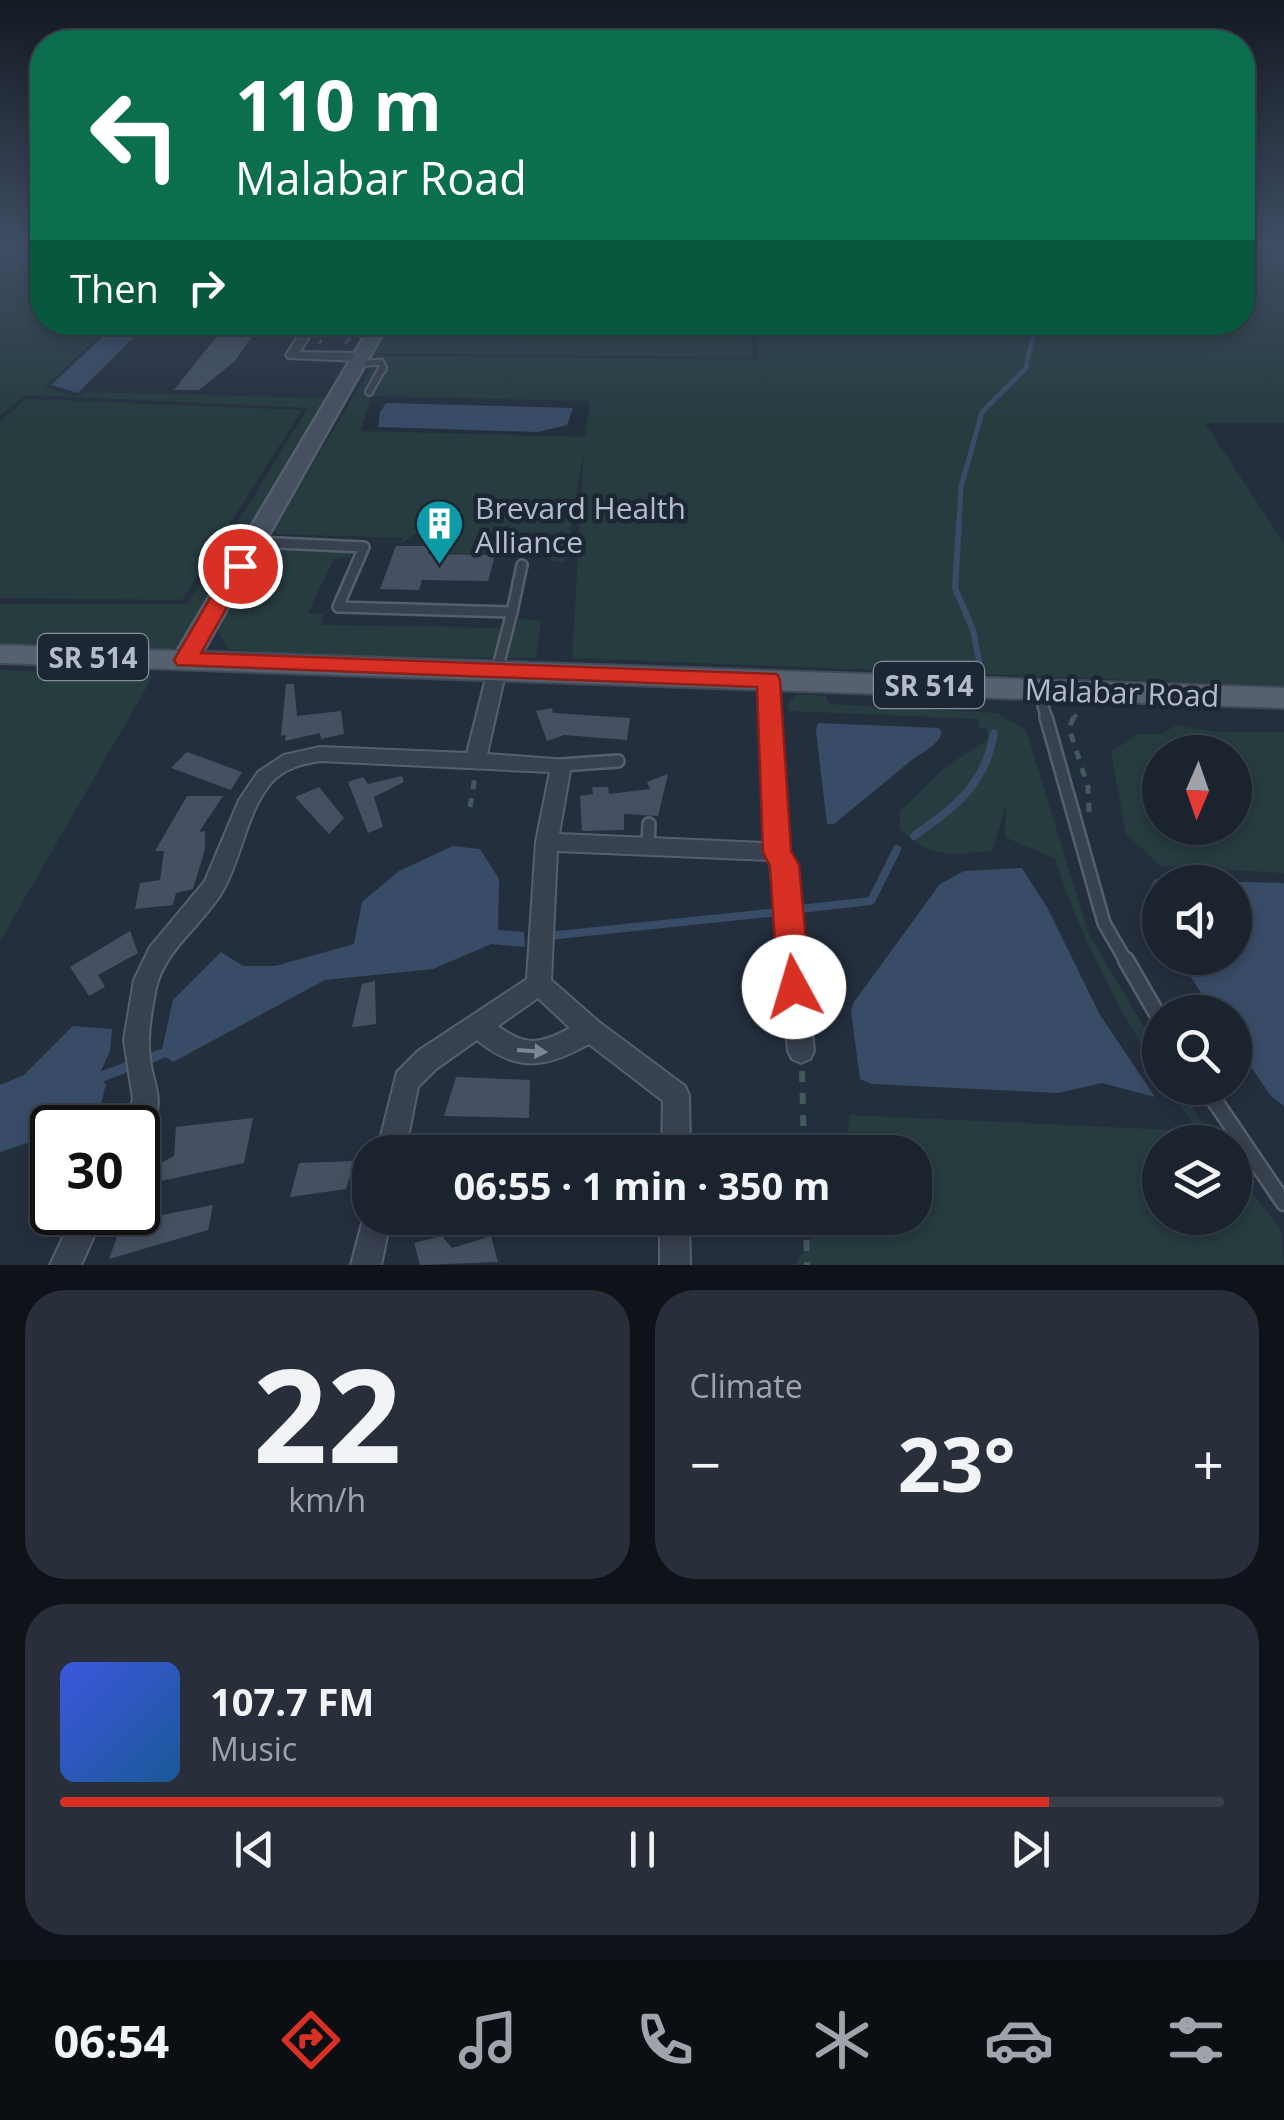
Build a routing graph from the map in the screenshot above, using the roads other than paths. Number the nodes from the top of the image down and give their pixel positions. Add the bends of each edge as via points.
1 (305, 335) edge
2 (372, 335) edge
3 (358, 360) junction
4 (370, 392) dead end
5 (253, 542) junction
6 (522, 565) dead end
7 (512, 612) junction
8 (0, 654) edge
9 (185, 660) junction
10 (497, 670) junction
11 (768, 680) junction
12 (1038, 689) junction
13 (1284, 698) edge
14 (475, 761) junction
15 (618, 761) dead end
16 (561, 765) junction
17 (547, 842) junction
18 (777, 852) junction
19 (538, 984) junction
20 (1146, 995) edge
21 (476, 1025) junction
22 (590, 1030) junction
23 (801, 1051) road end
24 (148, 1105) edge
25 (1217, 1105) edge
26 (394, 1135) edge
27 (676, 1135) edge
28 (1284, 1204) edge
29 (80, 1235) edge
30 (372, 1235) edge
31 (675, 1235) edge
32 (64, 1265) edge
33 (366, 1265) edge
34 (674, 1265) edge

1 - 3 street via 292,355
2 - 3 street
3 - 4 lane via 381,362 384,369
3 - 5 street
5 - 7 lane via 364,548 338,607
5 - 9 street
6 - 7 lane
7 - 10 lane
8 - 9 main road, Malabar Road / SR 514
9 - 10 main road, Malabar Road / SR 514
10 - 11 main road, Malabar Road / SR 514
10 - 14 street
11 - 12 main road, Malabar Road / SR 514
11 - 18 street
12 - 13 main road, Malabar Road / SR 514
12 - 20 lane via 1104,924
14 - 16 street
14 - 24 street via 320,754 280,764 255,792 212,890 145,982 140,1066
15 - 16 lane
16 - 17 street via 544,816
17 - 18 street via 648,835
17 - 19 street
18 - 23 street via 784,865
19 - 21 street
19 - 22 street
21 -> 22 street via 519,1052 545,1055
21 - 26 street via 406,1081
22 - 27 street via 676,1095
25 - 28 lane
29 - 32 street
30 - 33 street
31 - 34 street

